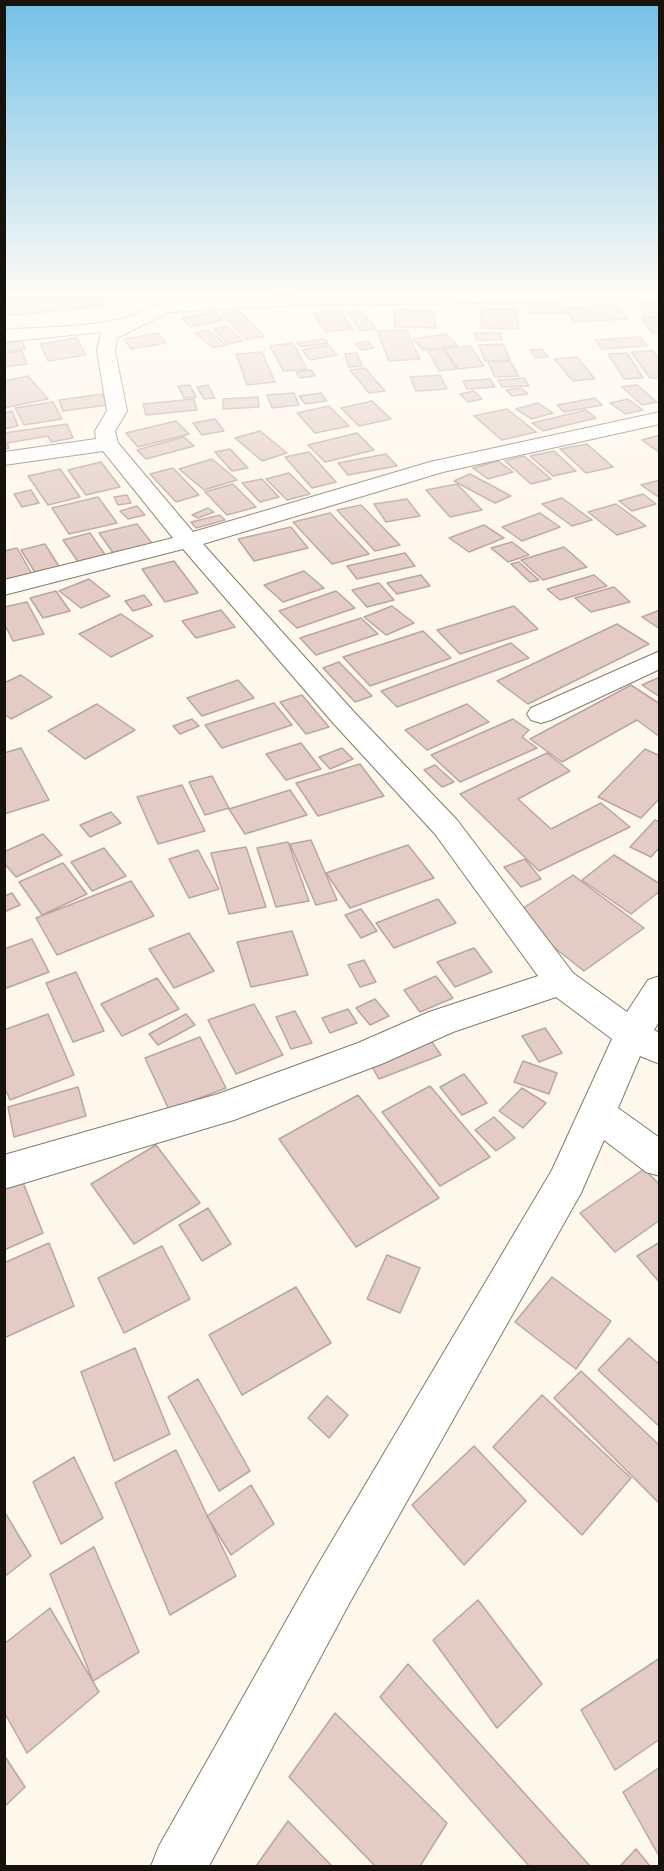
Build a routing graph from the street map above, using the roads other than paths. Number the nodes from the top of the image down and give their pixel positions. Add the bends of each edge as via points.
1 (111, 379) edge
2 (660, 418) edge
3 (108, 444) junction
4 (4, 459) edge
5 (188, 541) junction
6 (4, 588) edge
7 (660, 659) edge
8 (541, 714) dead end
9 (561, 982) junction
10 (660, 988) edge
11 (646, 1043) edge
12 (597, 1113) junction
13 (660, 1160) edge
14 (4, 1172) edge
15 (179, 1866) edge

1 - 3 street via 117,411 105,431
2 - 5 street via 438,467
3 - 4 street
3 - 5 street
5 - 6 street
5 - 9 street via 344,718 446,826
7 - 8 street
9 - 11 street
9 - 14 street via 441,1022 371,1053 221,1108
10 - 11 street
11 - 12 street
12 - 13 street
12 - 15 street via 567,1181 333,1585

